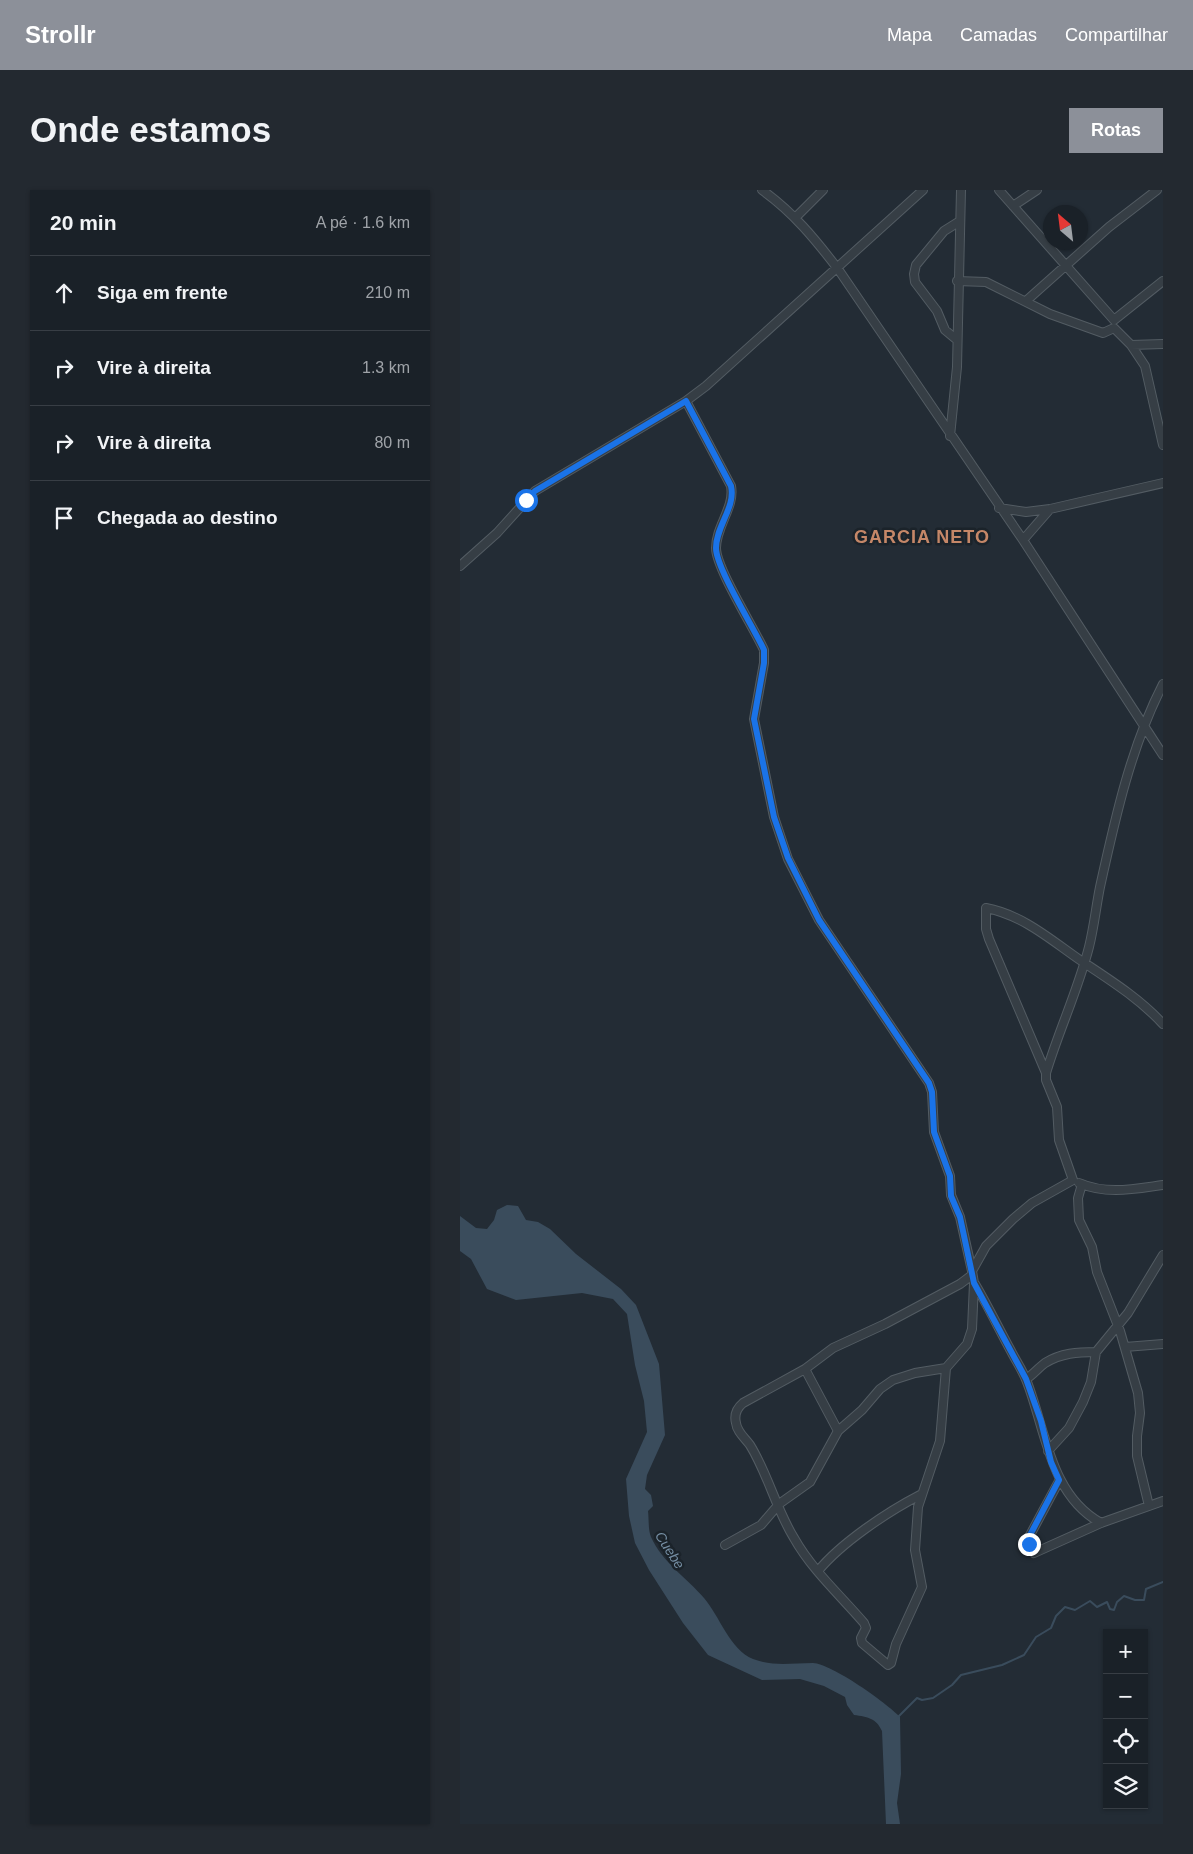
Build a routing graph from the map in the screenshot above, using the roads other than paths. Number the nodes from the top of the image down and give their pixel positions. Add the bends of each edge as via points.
1 (762, 190) edge
2 (823, 190) edge
3 (923, 190) edge
4 (960, 190) edge
5 (999, 190) edge
6 (1037, 190) edge
7 (1156, 190) edge
8 (1013, 206) junction
9 (796, 218) junction
10 (960, 221) junction
11 (1066, 267) junction
12 (838, 269) junction
13 (957, 281) junction
14 (1163, 281) edge
15 (1026, 301) junction
16 (1114, 324) junction
17 (957, 340) junction
18 (1163, 344) edge
19 (1131, 345) junction
20 (686, 401) junction
21 (950, 436) junction
22 (1163, 445) edge
23 (1163, 485) edge
24 (999, 508) junction
25 (1050, 509) junction
26 (1023, 540) junction
27 (460, 566) edge
28 (1163, 684) edge
29 (1144, 725) junction
30 (1163, 755) edge
31 (1084, 963) junction
32 (1163, 1024) edge
33 (1046, 1073) junction
34 (1073, 1180) junction
35 (1082, 1184) junction
36 (1163, 1184) edge
37 (1163, 1255) edge
38 (972, 1276) junction
39 (1118, 1326) junction
40 (1163, 1344) edge
41 (1125, 1347) junction
42 (1096, 1352) junction
43 (946, 1368) junction
44 (805, 1369) junction
45 (1026, 1379) junction
46 (838, 1431) junction
47 (1048, 1451) junction
48 (1059, 1480) junction
49 (920, 1495) junction
50 (1163, 1501) edge
51 (779, 1504) junction
52 (1149, 1506) junction
53 (1090, 1516) junction
54 (1102, 1523) junction
55 (1088, 1529) junction
56 (725, 1544) dead end
57 (818, 1571) junction

1 - 9 street
2 - 9 street
3 - 12 street
4 - 10 street
5 - 8 street
6 - 8 street
7 - 11 street
8 - 11 street
9 - 12 street
10 - 13 street
10 - 17 street via 944,231 916,265 914,274 915,282 937,311 945,330
11 - 15 street
11 - 16 street
12 - 20 street
12 - 21 street
13 - 15 street via 986,282
13 - 17 street
14 - 16 street
15 - 16 street via 1050,314 1104,333
16 - 19 street
17 - 21 street
18 - 19 street
19 - 22 street via 1145,366
20 - 27 street via 535,491 497,533
20 - 38 street via 731,486 733,496 716,549 721,566 764,650 754,719 774,817 788,858 819,920 929,1083 934,1132 950,1176 951,1196 960,1217
21 - 24 street
23 - 25 street
24 - 25 street via 1026,512
24 - 26 street
25 - 26 street
26 - 29 street
28 - 29 street
29 - 30 street
29 - 31 street via 1123,795
31 - 32 street via 1127,992
31 - 33 street
31 - 33 street via 1026,922 1007,913 985,909 989,939
33 - 34 street via 1057,1107 1059,1140
34 - 35 street
34 - 38 street via 1032,1203 1013,1219 986,1246
35 - 36 street via 1110,1191
35 - 39 street via 1078,1198 1079,1220 1092,1247 1097,1272
37 - 39 street
38 - 43 street via 972,1329 967,1344
38 - 44 street via 886,1324 832,1348
38 - 45 street
39 - 41 street
39 - 42 street
40 - 41 street
41 - 52 street via 1138,1392 1137,1456
42 - 45 street via 1073,1352 1058,1357 1046,1362
42 - 47 street via 1091,1382 1083,1402 1069,1428
43 - 46 street via 893,1380
43 - 49 street via 940,1441
44 - 46 street
44 - 51 street via 743,1403 736,1412 738,1430 754,1452
45 - 47 street
46 - 51 street via 810,1482
47 - 48 street
48 - 53 street
48 - 55 street via 1029,1537 1032,1552 1038,1553
49 - 57 street via 831,1556
49 - 57 street via 915,1550 922,1587 896,1644 891,1664 885,1664 862,1643 865,1624
50 - 52 street
51 - 56 street via 761,1525
51 - 57 street via 794,1538
52 - 54 street
53 - 54 street
53 - 55 street
54 - 55 street

